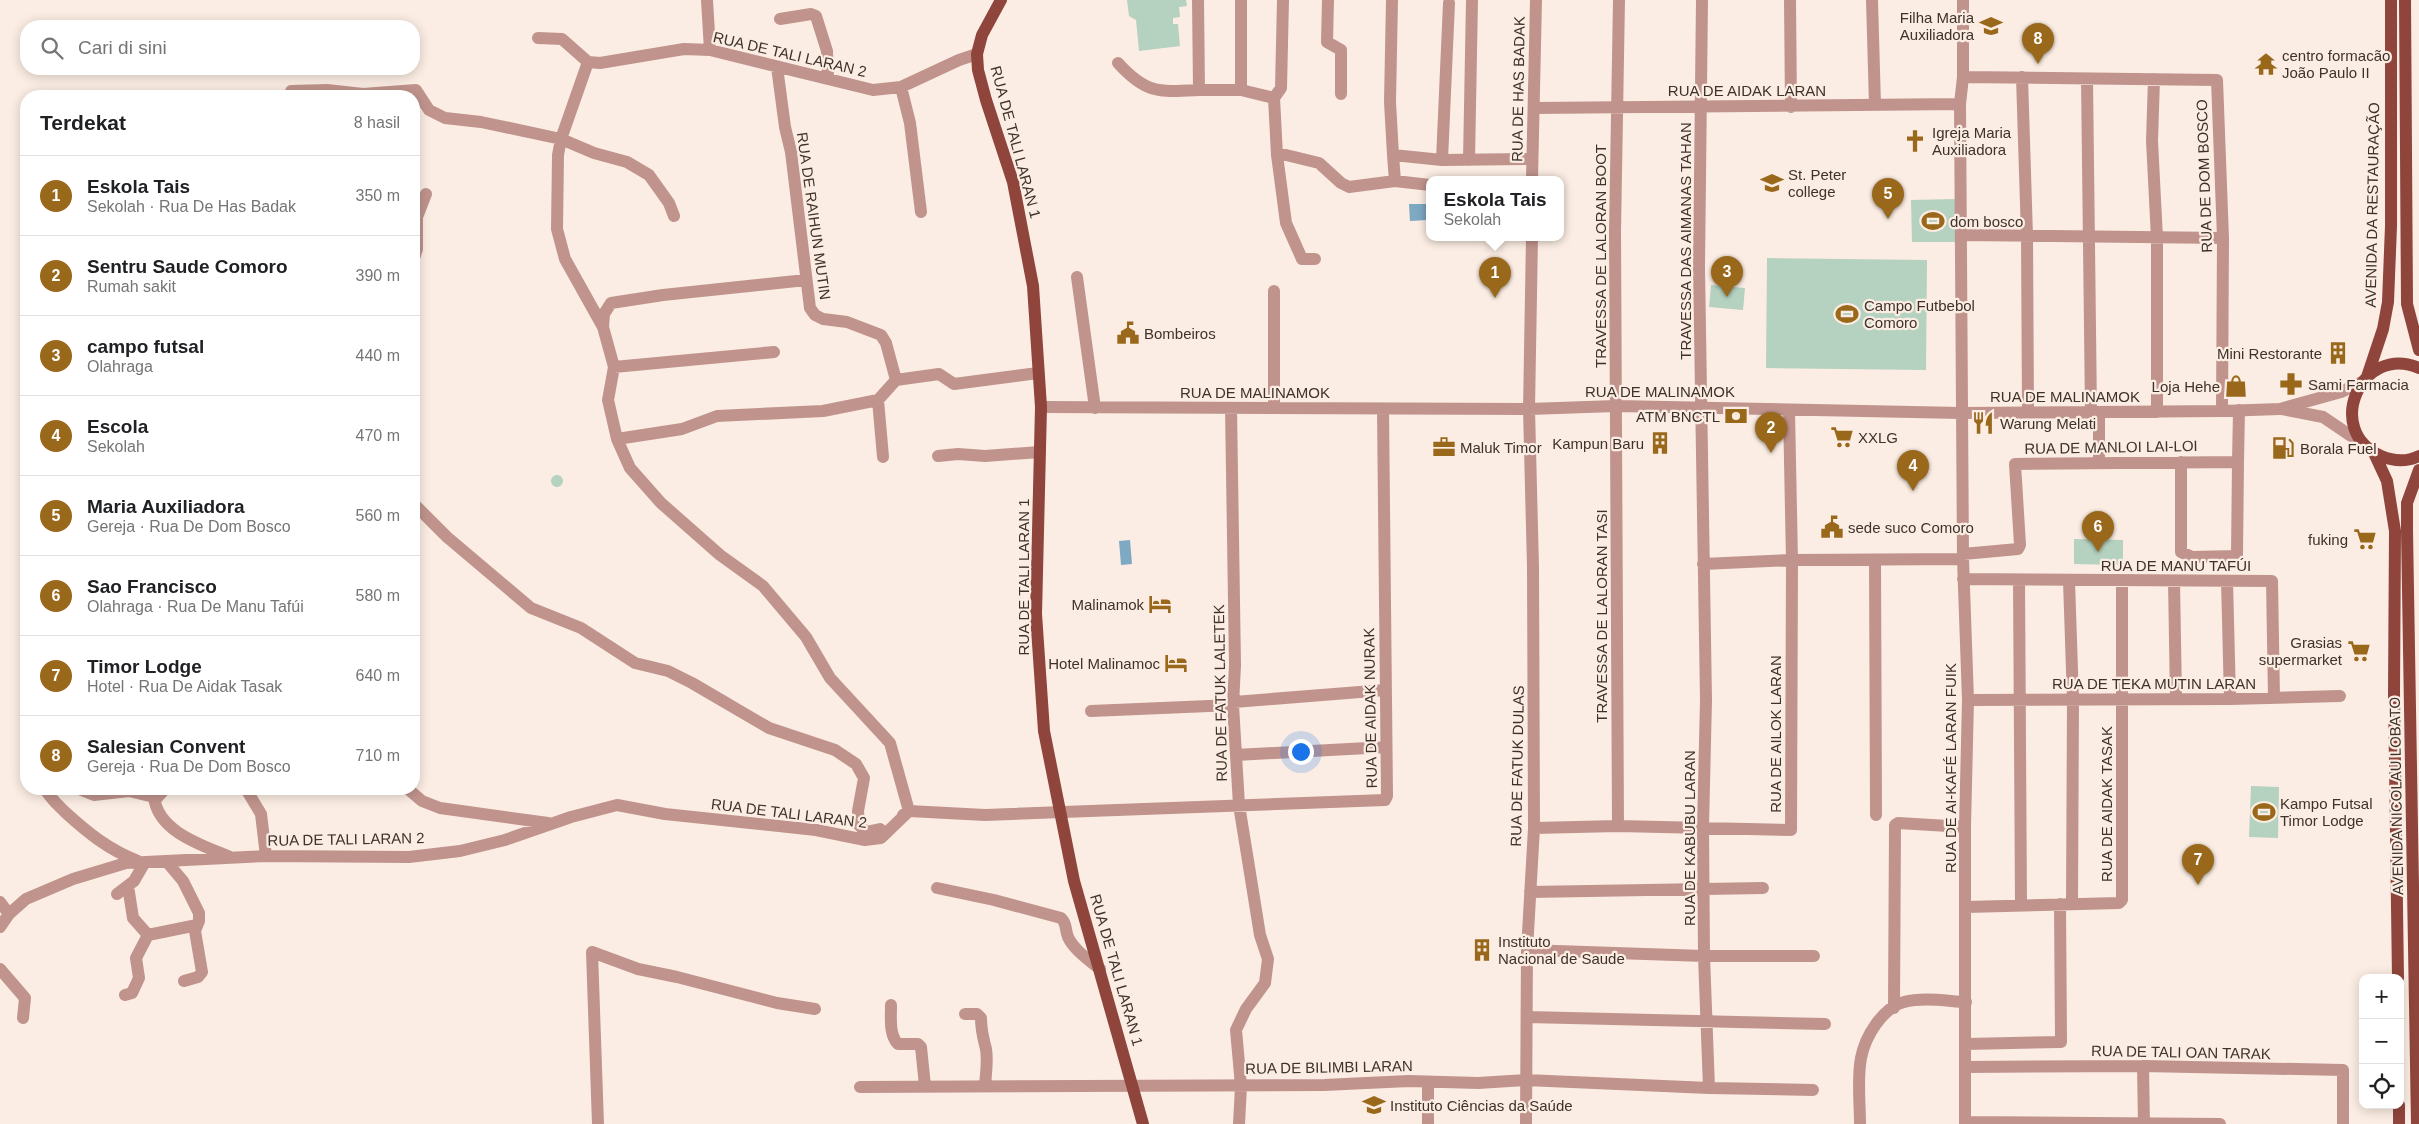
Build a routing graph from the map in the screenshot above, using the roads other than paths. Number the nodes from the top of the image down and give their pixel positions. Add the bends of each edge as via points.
1 (707, 0) edge
2 (1001, 0) edge
3 (1198, 0) edge
4 (1240, 0) edge
5 (1283, 0) edge
6 (1328, 0) edge
7 (1392, 0) edge
8 (1472, 0) edge
9 (1536, 0) edge
10 (1618, 0) edge
11 (1702, 0) edge
12 (1790, 0) edge
13 (1872, 0) edge
14 (1963, 0) edge
15 (2391, 0) edge
16 (2405, 0) edge
17 (1450, 3) dead end
18 (780, 19) dead end
19 (538, 38) dead end
20 (710, 50) junction
21 (977, 54) junction
22 (588, 62) junction
23 (1118, 63) dead end
24 (777, 67) junction
25 (2022, 77) junction
26 (828, 78) junction
27 (1963, 78) junction
28 (2087, 79) junction
29 (2154, 79) junction
30 (901, 87) junction
31 (1198, 90) junction
32 (1241, 90) junction
33 (1341, 94) dead end
34 (420, 96) edge
35 (1274, 98) junction
36 (1960, 104) junction
37 (1875, 105) junction
38 (1618, 107) junction
39 (1702, 107) junction
40 (1791, 107) junction
41 (1534, 108) junction
42 (561, 139) junction
43 (1277, 154) junction
44 (1394, 156) junction
45 (1532, 159) junction
46 (1442, 160) junction
47 (1469, 160) junction
48 (1532, 176) edge
49 (1395, 181) junction
50 (1426, 185) edge
51 (426, 194) dead end
52 (420, 211) edge
53 (921, 212) dead end
54 (674, 216) dead end
55 (1962, 235) junction
56 (2027, 236) junction
57 (2091, 237) junction
58 (2157, 238) junction
59 (2222, 238) junction
60 (1532, 241) edge
61 (1315, 259) dead end
62 (1077, 277) dead end
63 (806, 280) junction
64 (1274, 291) dead end
65 (603, 327) junction
66 (2419, 350) edge
67 (774, 352) dead end
68 (614, 367) junction
69 (2419, 368) edge
70 (1038, 373) junction
71 (896, 380) junction
72 (2364, 380) junction
73 (878, 400) junction
74 (1616, 406) junction
75 (1702, 406) junction
76 (1041, 407) junction
77 (1095, 408) junction
78 (1230, 408) junction
79 (1274, 408) junction
80 (1383, 409) junction
81 (1530, 409) junction
82 (2280, 409) junction
83 (2239, 410) junction
84 (1789, 411) junction
85 (2222, 411) junction
86 (2028, 412) junction
87 (2095, 412) junction
88 (2157, 412) junction
89 (1961, 413) junction
90 (617, 440) junction
91 (2363, 444) junction
92 (1040, 452) junction
93 (2374, 453) junction
94 (938, 456) dead end
95 (2419, 456) edge
96 (883, 457) dead end
97 (2099, 462) junction
98 (2181, 462) junction
99 (2238, 462) junction
100 (2419, 470) edge
101 (420, 510) edge
102 (1963, 556) junction
103 (1792, 560) junction
104 (1875, 560) junction
105 (1703, 564) junction
106 (1963, 579) junction
107 (2019, 580) junction
108 (2069, 581) junction
109 (2174, 581) junction
110 (2227, 581) junction
111 (2122, 582) junction
112 (2415, 641) edge
113 (1385, 690) junction
114 (2340, 696) dead end
115 (2274, 698) junction
116 (2021, 699) junction
117 (2176, 699) junction
118 (2230, 699) junction
119 (1968, 700) junction
120 (2073, 700) junction
121 (2123, 700) junction
122 (1233, 704) junction
123 (1091, 711) dead end
124 (1386, 747) junction
125 (1236, 755) junction
126 (49, 795) edge
127 (146, 795) edge
128 (160, 795) edge
129 (250, 795) edge
130 (415, 795) edge
131 (154, 797) junction
132 (1239, 806) junction
133 (909, 811) junction
134 (1060, 812) junction
135 (1876, 815) dead end
136 (553, 823) junction
137 (1618, 826) junction
138 (1703, 827) junction
139 (1965, 827) junction
140 (1534, 828) junction
141 (2416, 838) edge
142 (266, 856) junction
143 (234, 859) junction
144 (167, 862) junction
145 (143, 863) junction
146 (128, 886) junction
147 (938, 888) dead end
148 (1763, 888) dead end
149 (1705, 890) junction
150 (1530, 892) junction
151 (117, 894) dead end
152 (0, 902) edge
153 (2066, 904) junction
154 (2021, 905) junction
155 (1966, 907) junction
156 (9, 914) junction
157 (197, 925) junction
158 (0, 927) edge
159 (148, 935) junction
160 (1527, 950) junction
161 (1704, 956) junction
162 (1814, 956) dead end
163 (0, 969) edge
164 (1100, 969) junction
165 (2398, 974) edge
166 (184, 981) dead end
167 (125, 995) dead end
168 (1966, 1002) junction
169 (891, 1006) dead end
170 (1894, 1008) junction
171 (815, 1009) dead end
172 (965, 1014) dead end
173 (1528, 1017) junction
174 (23, 1018) dead end
175 (1705, 1022) junction
176 (1825, 1024) dead end
177 (1966, 1044) junction
178 (2143, 1066) junction
179 (1965, 1067) junction
180 (1526, 1080) junction
181 (1428, 1082) junction
182 (985, 1085) junction
183 (1133, 1085) junction
184 (925, 1086) junction
185 (1240, 1086) junction
186 (860, 1087) dead end
187 (1709, 1088) junction
188 (1813, 1090) dead end
189 (2398, 1109) edge
190 (1965, 1123) edge
191 (598, 1124) edge
192 (1143, 1124) edge
193 (1239, 1124) edge
194 (1428, 1124) edge
195 (1526, 1124) edge
196 (1860, 1124) edge
197 (2144, 1124) edge
198 (2220, 1124) edge
199 (2343, 1124) edge
200 (2399, 1124) edge
201 (2417, 1124) edge

1 - 20 street
2 - 21 main road via 982,35
3 - 31 street
4 - 32 street
5 - 35 street via 1281,88
6 - 33 street via 1327,42 1341,50
7 - 44 street via 1390,102
8 - 47 street
9 - 41 street, RUA DE HAS BADAK
10 - 38 street, TRAVESSA DE LALORAN BOOT
11 - 39 street, TRAVESSA DAS AIMANAS TAHAN
12 - 40 street
13 - 37 street
14 - 27 street
15 - 72 main road, AVENIDA DA RESTAURAÇÃO via 2388,302 2383,329
16 - 66 main road, AVENIDA DA RESTAURAÇÃO via 2407,304
17 - 46 street
18 - 26 street via 816,16 827,50
19 - 22 street via 562,39
20 - 22 street, RUA DE TALI LARAN 2 via 684,49 600,63
20 - 24 street, RUA DE TALI LARAN 2
21 - 30 street, RUA DE TALI LARAN 2
21 - 70 main road, RUA DE TALI LARAN 1 via 981,85 1018,200 1033,286
22 - 42 street
23 - 31 street via 1131,77 1156,91
24 - 26 street, RUA DE TALI LARAN 2
24 - 63 street, RUA DE RAIHUN MUTIN
25 - 27 street, RUA DE DOM BOSCO
25 - 28 street, RUA DE DOM BOSCO
25 - 56 street
26 - 30 street, RUA DE TALI LARAN 2 via 873,90
27 - 36 street
28 - 29 street, RUA DE DOM BOSCO
28 - 57 street
29 - 58 street via 2152,141
29 - 59 street, RUA DE DOM BOSCO via 2217,80
30 - 53 street via 910,123
31 - 32 street
32 - 35 street
34 - 42 street via 429,110 445,118
35 - 43 street
36 - 37 street, RUA DE AIDAK LARAN
36 - 55 street
37 - 40 street, RUA DE AIDAK LARAN
38 - 39 street, RUA DE AIDAK LARAN
38 - 41 street, RUA DE AIDAK LARAN
38 - 74 street, TRAVESSA DE LALORAN BOOT
39 - 40 street, RUA DE AIDAK LARAN
39 - 75 street, TRAVESSA DAS AIMANAS TAHAN
41 - 45 street, RUA DE HAS BADAK
42 - 54 street via 627,162 649,175
42 - 65 street via 558,229 565,258
43 - 49 street via 1319,163 1349,187
43 - 61 street via 1286,223 1302,259
44 - 46 street
44 - 49 street
45 - 47 street
45 - 48 street, RUA DE HAS BADAK
46 - 47 street
49 - 50 street
51 - 52 street
55 - 56 street
55 - 89 street
56 - 57 street
56 - 86 street
57 - 58 street
57 - 87 street
58 - 59 street
58 - 88 street
59 - 85 street, RUA DE DOM BOSCO
60 - 81 street
62 - 77 street
63 - 65 street via 611,303 604,314
63 - 71 street, RUA DE RAIHUN MUTIN via 810,308 815,315 881,335
64 - 79 street
65 - 68 street
67 - 68 street
68 - 90 street via 608,400
69 - 72 main road via 2390,365 2378,369
70 - 71 street via 954,384 939,374
70 - 76 main road, RUA DE TALI LARAN 1
71 - 73 street
72 - 82 street via 2341,392
72 - 91 main road, AVENIDA DA RESTAURAÇÃO via 2356,394 2352,413 2356,432
73 - 90 street via 823,411 717,416 682,429
73 - 96 street
74 - 75 street, RUA DE MALINAMOK
74 - 81 street, RUA DE MALINAMOK
74 - 137 street, TRAVESSA DE LALORAN TASI
75 - 84 street, RUA DE MALINAMOK
75 - 105 street, RUA DE KABUBU LARAN
76 - 77 street, RUA DE MALINAMOK
76 - 92 main road, RUA DE TALI LARAN 1
77 - 78 street, RUA DE MALINAMOK
78 - 79 street, RUA DE MALINAMOK
78 - 122 street, RUA DE FATUK LALETEK
79 - 80 street, RUA DE MALINAMOK
80 - 81 street, RUA DE MALINAMOK
80 - 113 street, RUA DE AIDAK NURAK
81 - 140 street, RUA DE FATUK DULAS
82 - 83 street, RUA DE MALINAMOK
82 - 91 street via 2323,417
83 - 85 street, RUA DE MALINAMOK
83 - 99 street
84 - 89 street, RUA DE MALINAMOK
84 - 103 street, RUA DE AILOK LARAN
85 - 88 street, RUA DE MALINAMOK
86 - 87 street, RUA DE MALINAMOK
86 - 89 street, RUA DE MALINAMOK
87 - 88 street, RUA DE MALINAMOK
87 - 97 street
89 - 102 street, RUA DE AI-KAFÉ LARAN FUIK
90 - 133 street via 630,468 661,503 720,555 763,586 806,637 830,678 890,742
91 - 93 main road
92 - 94 street
92 - 134 main road, RUA DE TALI LARAN 1 via 1036,614 1044,731
93 - 95 main road via 2401,461
93 - 165 main road, AVENIDA NICOLAU LOBATO via 2388,481 2395,531
97 - 98 street, RUA DE MANLOI LAI-LOI
97 - 102 street, RUA DE MANLOI LAI-LOI via 2015,464 2020,546 2018,549
98 - 99 street, RUA DE MANLOI LAI-LOI
98 - 99 street via 2181,552 2192,557 2237,556
100 - 112 main road, AVENIDA NICOLAU LOBATO via 2407,503
101 - 133 street via 531,608 581,628 635,663 668,671 692,683 769,728 835,750 856,764 864,778 858,811 860,825 866,832 877,832
102 - 104 street
102 - 106 street, RUA DE AI-KAFÉ LARAN FUIK
103 - 104 street
103 - 105 street
103 - 138 street, RUA DE AILOK LARAN via 1791,830
104 - 135 street
105 - 138 street, RUA DE KABUBU LARAN via 1706,700
106 - 107 street, RUA DE MANU TAFÚI
106 - 119 street, RUA DE AI-KAFÉ LARAN FUIK
107 - 108 street, RUA DE MANU TAFÚI
107 - 116 street
108 - 111 street, RUA DE MANU TAFÚI
108 - 120 street
109 - 110 street, RUA DE MANU TAFÚI
109 - 111 street, RUA DE MANU TAFÚI
109 - 117 street
110 - 115 street, RUA DE MANU TAFÚI via 2272,581
110 - 118 street
111 - 121 street
112 - 141 main road, AVENIDA NICOLAU LOBATO
113 - 122 street
113 - 124 street, RUA DE AIDAK NURAK
114 - 115 street, RUA DE TEKA MUTIN LARAN
115 - 118 street, RUA DE TEKA MUTIN LARAN
116 - 119 street, RUA DE TEKA MUTIN LARAN
116 - 120 street, RUA DE TEKA MUTIN LARAN
116 - 154 street
117 - 118 street, RUA DE TEKA MUTIN LARAN
117 - 121 street, RUA DE TEKA MUTIN LARAN
119 - 139 street, RUA DE AI-KAFÉ LARAN FUIK
120 - 121 street, RUA DE TEKA MUTIN LARAN
120 - 153 street
121 - 153 street, RUA DE AIDAK TASAK via 2122,900 2119,903
122 - 123 street
122 - 125 street, RUA DE FATUK LALETEK
124 - 125 street
124 - 132 street, RUA DE AIDAK NURAK via 1388,796 1385,800
125 - 132 street, RUA DE FATUK LALETEK
126 - 145 street via 104,845
127 - 131 street
128 - 131 street via 155,800
129 - 142 street via 261,814
130 - 136 street via 440,808
131 - 143 street via 156,810 181,835
132 - 134 street, RUA DE AIDAK NURAK
132 - 185 street, RUA DE FATUK LALETEK via 1260,935 1268,959 1264,983 1236,1030
133 - 134 street, RUA DE AIDAK NURAK via 986,815
133 - 136 street, RUA DE TALI LARAN 2 via 881,838 865,840 816,830 665,814 617,805
134 - 164 main road, RUA DE TALI LARAN 1 via 1074,881
136 - 142 street, RUA DE TALI LARAN 2 via 460,851 410,857
137 - 138 street, RUA DE AILOK LARAN
137 - 140 street, RUA DE AILOK LARAN
138 - 149 street, RUA DE KABUBU LARAN
139 - 155 street, RUA DE AI-KAFÉ LARAN FUIK
139 - 170 street via 1895,825
140 - 150 street, RUA DE FATUK DULAS
141 - 201 main road, AVENIDA NICOLAU LOBATO
142 - 143 street, RUA DE TALI LARAN 2
143 - 144 street, RUA DE TALI LARAN 2
144 - 145 street, RUA DE TALI LARAN 2
144 - 157 street via 191,894 199,913
145 - 146 street via 139,876
145 - 156 street, RUA DE TALI LARAN 2 via 126,863 74,879 26,900
146 - 151 street
146 - 159 street via 134,918
147 - 164 street via 1061,918 1079,952
148 - 149 street
149 - 150 street
149 - 161 street, RUA DE KABUBU LARAN
150 - 160 street, RUA DE FATUK DULAS
152 - 156 street
153 - 154 street, RUA DE AIDAK TASAK
153 - 177 street via 2061,1042
154 - 155 street, RUA DE AIDAK TASAK
155 - 168 street, RUA DE AI-KAFÉ LARAN FUIK
156 - 158 street, RUA DE TALI LARAN 2
157 - 159 street
157 - 166 street via 202,972 198,977
159 - 167 street via 136,958 139,978 132,994
160 - 161 street
160 - 173 street, RUA DE FATUK DULAS
161 - 162 street
161 - 175 street, RUA DE KABUBU LARAN
163 - 174 street via 25,998
164 - 183 main road, RUA DE TALI LARAN 1
168 - 170 street via 1903,1002
168 - 177 street, RUA DE AI-KAFÉ LARAN FUIK
169 - 184 street via 894,1040 898,1044 918,1044 921,1047
170 - 196 street via 1885,1013 1874,1029 1860,1060
171 - 191 street via 777,1003 638,969 592,952
172 - 182 street via 978,1014 981,1018 987,1062
173 - 175 street
173 - 180 street, RUA DE FATUK DULAS
175 - 176 street
175 - 187 street, RUA DE KABUBU LARAN
177 - 179 street, RUA DE AI-KAFÉ LARAN FUIK
178 - 179 street, RUA DE TALI OAN TARAK
178 - 197 street
178 - 199 street, RUA DE TALI OAN TARAK via 2343,1070
179 - 190 street, RUA DE AI-KAFÉ LARAN FUIK
180 - 181 street, RUA DE BILIMBI LARAN
180 - 187 street
180 - 195 street, RUA DE FATUK DULAS
181 - 185 street, RUA DE BILIMBI LARAN
181 - 194 street
182 - 183 street, RUA DE BILIMBI LARAN
182 - 184 street, RUA DE BILIMBI LARAN
183 - 185 street, RUA DE BILIMBI LARAN
183 - 192 main road, RUA DE TALI LARAN 1
184 - 186 street, RUA DE BILIMBI LARAN
185 - 193 street, RUA DE FATUK LALETEK
187 - 188 street
189 - 200 main road
190 - 197 street
197 - 198 street

